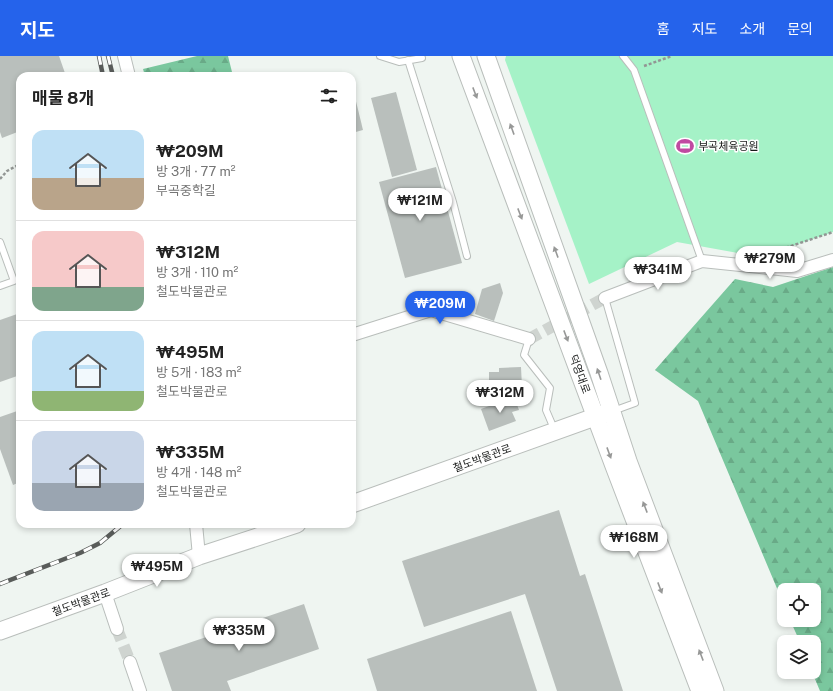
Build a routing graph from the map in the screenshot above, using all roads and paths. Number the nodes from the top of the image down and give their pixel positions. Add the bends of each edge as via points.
1 (124, 56) edge
2 (380, 56) edge
3 (461, 56) edge
4 (486, 56) edge
5 (623, 56) edge
6 (672, 56) edge
7 (422, 58) dead end
8 (408, 60) junction
9 (634, 70) junction
10 (128, 72) edge
11 (16, 166) edge
12 (0, 179) edge
13 (833, 232) edge
14 (0, 242) edge
15 (467, 256) dead end
16 (761, 256) dead end
17 (833, 260) edge
18 (702, 262) junction
19 (0, 286) edge
20 (605, 298) joint
21 (356, 334) edge
22 (529, 339) joint
23 (612, 411) junction
24 (596, 417) junction
25 (555, 432) junction
26 (356, 503) edge
27 (196, 528) edge
28 (285, 528) edge
29 (199, 556) junction
30 (104, 593) junction
31 (117, 629) tunnel mouth
32 (0, 631) edge
33 (130, 662) tunnel mouth
34 (140, 691) edge
35 (700, 691) edge
36 (715, 691) edge

1 - 10 street
2 - 8 lane via 399,62
3 -> 24 street, 덕영대로
23 -> 4 street, 덕영대로
5 - 9 lane
6 - 9 path
7 - 8 lane
8 - 15 lane via 453,202
9 - 18 lane
11 - 12 path
13 - 16 path
14 - 19 lane via 14,281
17 - 18 street via 797,271
18 - 20 street
20 - 23 lane via 635,403
21 - 22 street via 431,310
22 - 25 lane via 524,356 550,388 546,410
23 - 24 street, 철도박물관로
36 -> 23 street, 덕영대로 via 628,461
24 - 25 street, 철도박물관로
24 -> 35 street, 덕영대로
25 - 26 street, 철도박물관로
27 - 29 street
28 - 29 street, 철도박물관로
29 - 30 street, 철도박물관로
30 - 31 street
30 - 32 street, 철도박물관로
33 - 34 street

